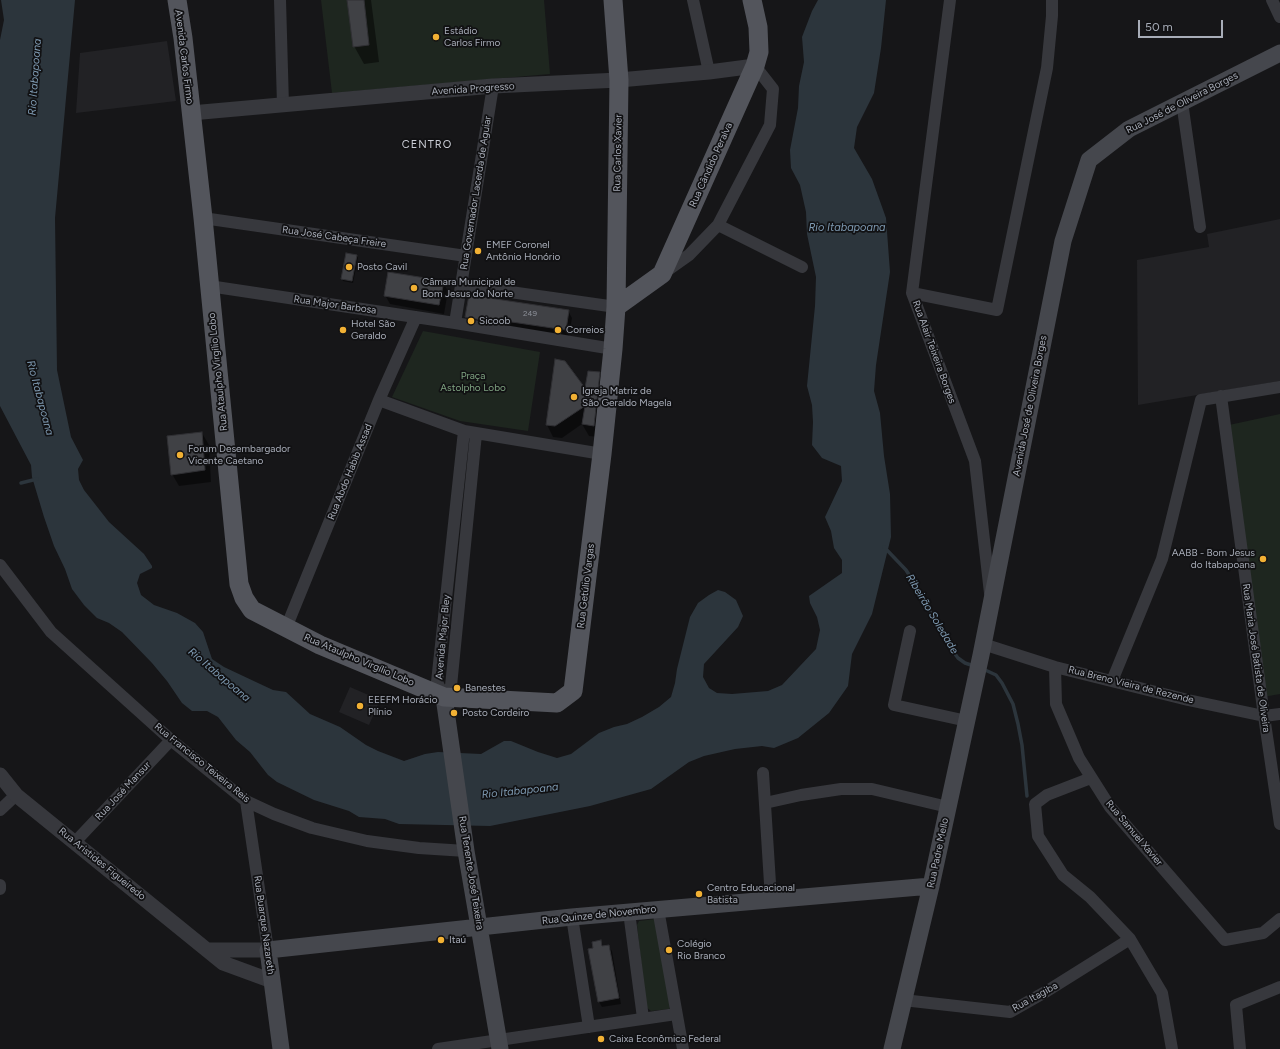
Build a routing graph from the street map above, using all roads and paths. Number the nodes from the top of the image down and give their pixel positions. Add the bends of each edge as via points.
1 (177, 0) edge
2 (280, 0) edge
3 (613, 0) edge
4 (693, 0) edge
5 (752, 0) edge
6 (950, 0) edge
7 (1052, 0) edge
8 (1272, 0) edge
9 (1280, 17) edge
10 (1280, 53) edge
11 (755, 66) junction
12 (709, 72) junction
13 (620, 80) junction
14 (493, 86) junction
15 (1182, 102) junction
16 (283, 105) junction
17 (191, 114) junction
18 (1089, 160) joint
19 (203, 218) junction
20 (718, 225) junction
21 (1200, 226) dead end
22 (466, 256) junction
23 (802, 267) dead end
24 (662, 274) junction
25 (461, 285) junction
26 (209, 286) junction
27 (912, 293) junction
28 (616, 307) junction
29 (416, 317) junction
30 (455, 323) junction
31 (613, 348) junction
32 (1280, 387) edge
33 (1221, 396) junction
34 (379, 400) junction
35 (464, 431) junction
36 (476, 434) junction
37 (602, 454) junction
38 (0, 565) edge
39 (991, 606) junction
40 (286, 628) junction
41 (910, 631) dead end
42 (982, 650) junction
43 (1055, 666) junction
44 (1112, 681) junction
45 (444, 697) junction
46 (1280, 714) edge
47 (1264, 716) junction
48 (967, 721) junction
49 (171, 740) junction
50 (762, 773) dead end
51 (0, 775) edge
52 (1091, 778) junction
53 (16, 795) junction
54 (246, 801) junction
55 (765, 803) junction
56 (948, 807) junction
57 (0, 810) edge
58 (1280, 824) edge
59 (75, 842) junction
60 (466, 851) junction
61 (0, 885) edge
62 (931, 886) junction
63 (0, 889) edge
64 (771, 899) junction
65 (658, 909) junction
66 (628, 912) junction
67 (572, 917) junction
68 (1280, 920) edge
69 (479, 928) junction
70 (1130, 939) junction
71 (208, 950) junction
72 (268, 950) junction
73 (272, 981) junction
74 (1280, 987) edge
75 (903, 1000) junction
76 (676, 1014) junction
77 (643, 1018) junction
78 (589, 1027) junction
79 (499, 1044) edge
80 (281, 1049) edge
81 (438, 1049) edge
82 (683, 1049) edge
83 (892, 1049) edge
84 (1172, 1049) edge
85 (1240, 1049) edge

1 - 17 main road, Avenida Carlos Firmo
2 - 16 street
3 - 13 main road, Rua Carlos Xavier
4 - 12 street
5 - 11 main road, Rua Cândido Peralva via 758,27 759,52
6 - 27 street, Rua Alair Teixeira Borges
7 - 27 street via 1047,68 996,310
8 - 9 street
10 - 15 main road, Rua José de Oliveira Borges
11 - 12 street, Avenida Progresso
11 - 20 street via 773,89 770,125
11 - 24 main road, Rua Cândido Peralva
12 - 13 street, Avenida Progresso
13 - 14 street, Avenida Progresso
13 - 28 main road, Rua Carlos Xavier
14 - 16 street, Avenida Progresso
14 - 22 street, Rua Governador Lacerda de Aguiar
15 - 18 main road, Rua José de Oliveira Borges via 1129,129
15 - 21 street
16 - 17 street, Avenida Progresso
17 - 19 main road, Rua Ataulpho Virgílio Lobo
18 - 39 main road, Avenida José de Oliveira Borges via 1063,241
19 - 22 street, Rua José Cabeça Freire
19 - 26 main road, Rua Ataulpho Virgílio Lobo
20 - 23 street
20 - 24 street via 689,255
22 - 25 street, Rua Governador Lacerda de Aguiar
24 - 28 main road
25 - 28 street
25 - 30 street, Rua Governador Lacerda de Aguiar
26 - 29 street, Rua Major Barbosa
26 - 40 main road, Rua Ataulpho Virgílio Lobo via 239,584 252,610
27 - 39 street, Rua Alair Teixeira Borges via 974,461
28 - 31 main road, Rua Carlos Xavier
29 - 30 street, Rua Major Barbosa
29 - 34 street, Rua Abdo Habib Assad
30 - 31 street, Rua Major Barbosa
31 - 37 main road, Rua Getúlio Vargas
32 - 33 street
33 - 44 street via 1201,400 1162,559
33 - 47 street, Rua Maria José Batista de Oliveira
34 - 35 street
34 - 40 street, Rua Abdo Habib Assad
35 - 36 street
35 - 45 street, Avenida Major Bley via 437,682
36 - 37 street
36 - 45 street, Avenida Major Bley via 451,686
37 - 45 main road, Rua Getúlio Vargas via 573,691 557,703
38 - 49 street, Rua Francisco Teixeira Reis via 51,632
39 - 42 main road, Avenida José de Oliveira Borges
40 - 45 main road, Rua Ataulpho Virgílio Lobo
41 - 48 street via 894,705
42 - 43 street, Rua Breno Vieira de Rezende
42 - 48 main road, Rua Padre Mello
43 - 44 street, Rua Breno Vieira de Rezende
43 - 52 street, Rua Samuel Xavier via 1056,704 1079,758
44 - 47 street, Rua Breno Vieira de Rezende
45 - 60 main road, Rua Tenente José Teixeira
46 - 47 street, Rua Breno Vieira de Rezende
47 - 58 street, Rua Maria José Batista de Oliveira
48 - 56 main road, Rua Padre Mello
49 - 54 street, Rua Francisco Teixeira Reis
49 - 59 street, Rua José Mansur
50 - 55 street
51 - 53 street, Rua Aristides Figueiredo
52 - 68 street, Rua Samuel Xavier via 1110,807 1224,940 1263,933
52 - 70 street via 1047,795 1034,804 1038,836 1063,875 1090,896
53 - 57 street
53 - 59 street, Rua Aristides Figueiredo
54 - 60 street, Rua Francisco Teixeira Reis via 312,828 367,841
54 - 72 street, Rua Buarque Nazareth
55 - 56 street via 841,789 872,789
55 - 64 street
56 - 62 main road, Rua Padre Mello
59 - 71 street, Rua Aristides Figueiredo
60 - 69 main road, Rua Tenente José Teixeira
61 - 63 street
62 - 64 main road, Rua Quinze de Novembro
62 - 75 main road, Rua Padre Mello
64 - 65 main road, Rua Quinze de Novembro
65 - 66 main road, Rua Quinze de Novembro
65 - 76 street
66 - 67 main road, Rua Quinze de Novembro
66 - 77 street
67 - 69 main road, Rua Quinze de Novembro
67 - 78 street
69 - 72 main road, Rua Quinze de Novembro
69 - 79 main road, Rua Tenente José Teixeira
70 - 75 street, Rua Itagiba via 1010,1012
70 - 84 street via 1162,993
71 - 72 street
71 - 73 street, Rua Aristides Figueiredo via 224,963
72 - 73 main road, Rua Buarque Nazareth
73 - 80 main road, Rua Buarque Nazareth
74 - 85 street via 1236,1004
75 - 83 main road, Rua Padre Mello
76 - 77 street
76 - 82 street
77 - 78 street
78 - 79 street
79 - 81 street

